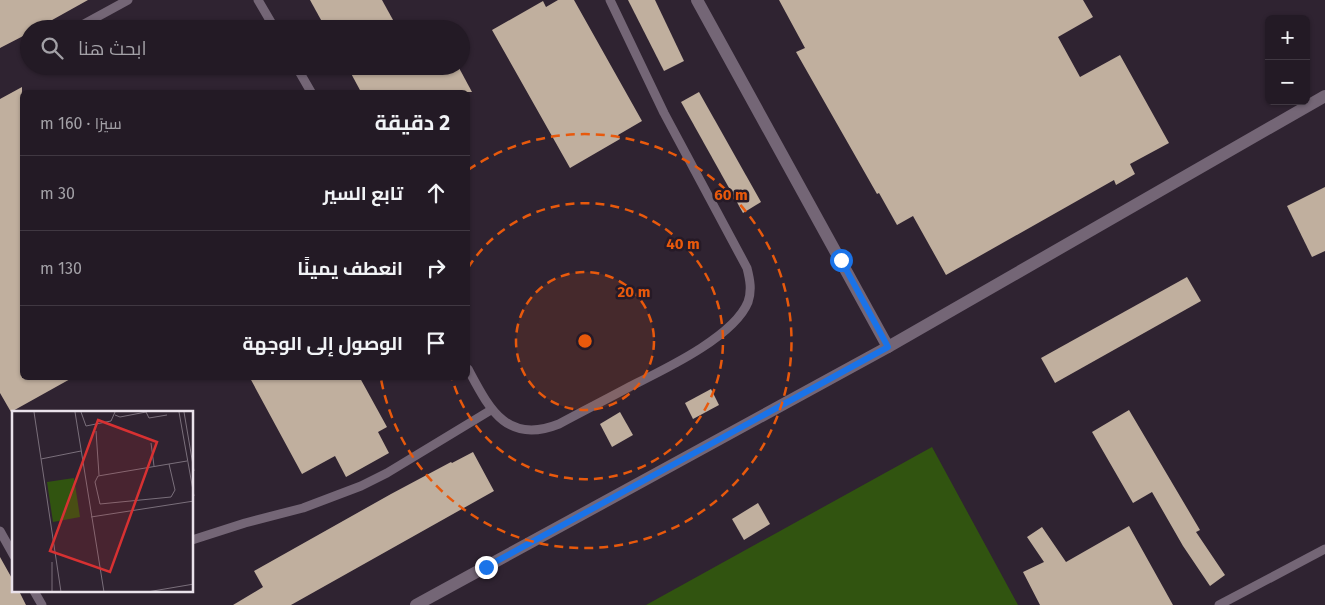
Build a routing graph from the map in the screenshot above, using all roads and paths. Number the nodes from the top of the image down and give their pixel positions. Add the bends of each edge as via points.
1 (128, 0) edge
2 (258, 0) edge
3 (610, 0) edge
4 (697, 0) edge
5 (91, 20) edge
6 (270, 20) edge
7 (302, 75) edge
8 (311, 90) edge
9 (1325, 96) edge
10 (888, 347) junction
11 (470, 373) edge
12 (491, 410) junction
13 (0, 531) edge
14 (194, 539) edge
15 (1325, 548) edge
16 (12, 552) edge
17 (35, 592) edge
18 (42, 605) edge
19 (416, 605) edge
20 (1219, 605) edge

1 - 5 lane
2 - 6 lane
3 - 12 lane via 664,112 747,268 750,280 748,302 730,325 699,350 559,424 534,430 522,428 510,424
4 - 10 street
7 - 8 lane
9 - 10 street
10 - 19 street
11 - 12 lane
12 - 14 lane via 361,486 304,508
13 - 16 lane
15 - 20 lane
17 - 18 lane

